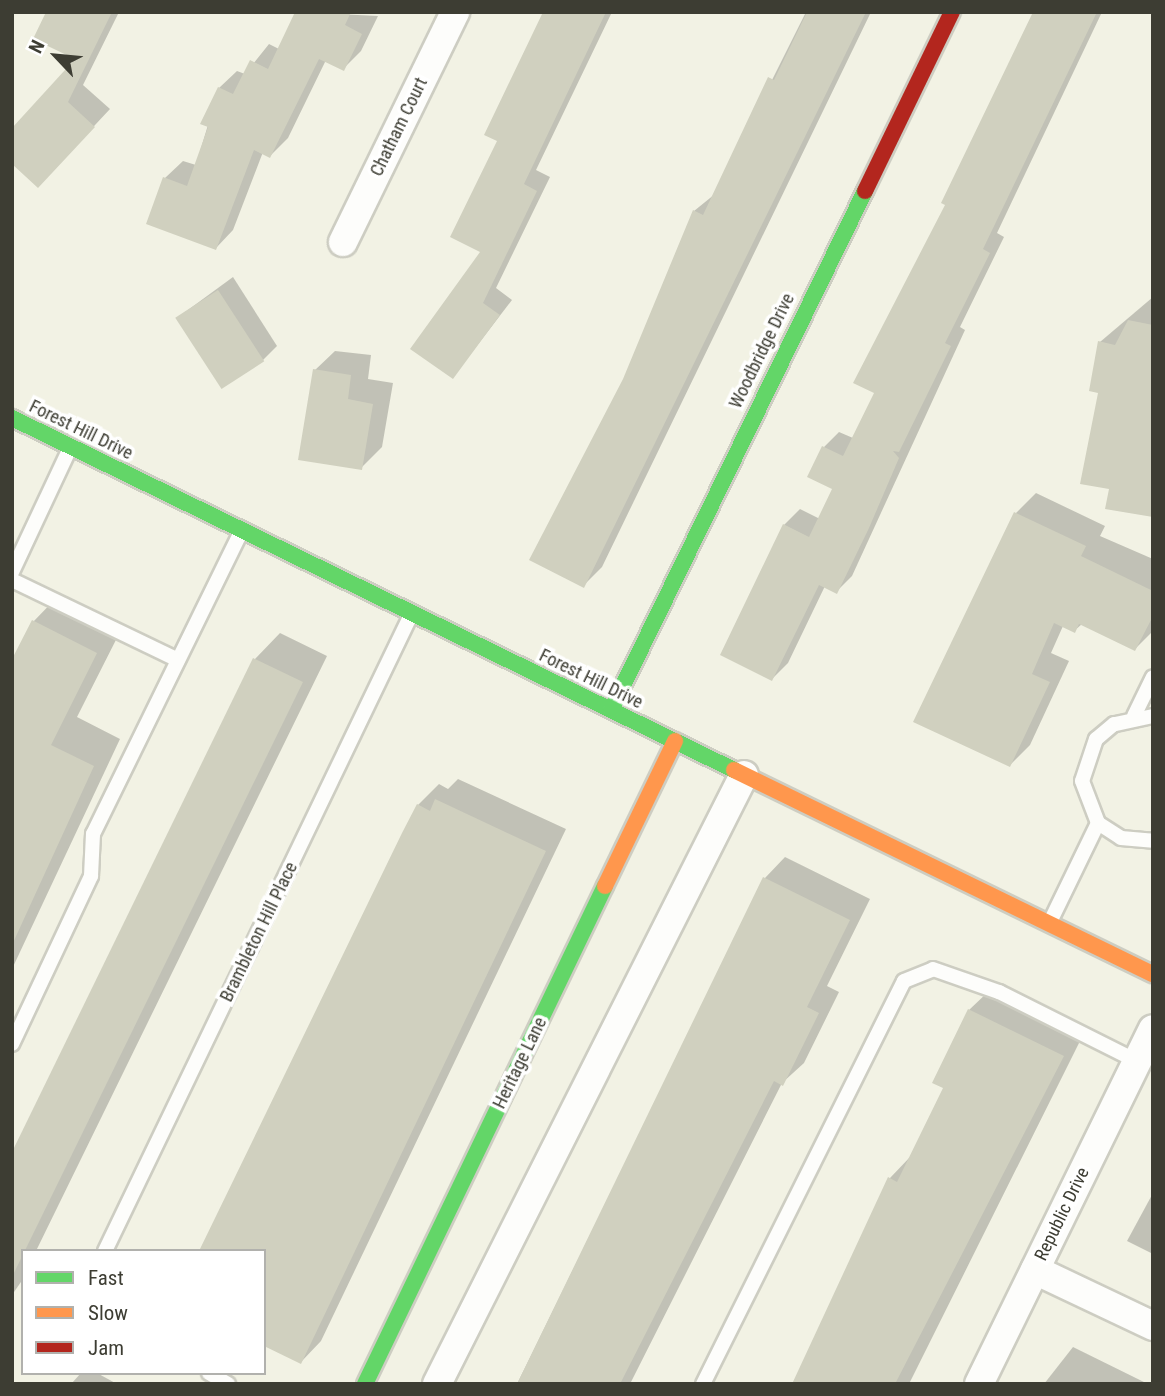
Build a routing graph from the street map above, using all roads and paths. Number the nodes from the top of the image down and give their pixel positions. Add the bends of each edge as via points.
1 (455, 12) edge
2 (952, 12) edge
3 (343, 242) dead end
4 (12, 418) edge
5 (71, 447) junction
6 (242, 530) junction
7 (12, 572) edge
8 (12, 580) edge
9 (412, 613) junction
10 (178, 660) junction
11 (1153, 677) edge
12 (611, 710) junction
13 (1134, 716) junction
14 (1153, 716) edge
15 (675, 741) junction
16 (744, 775) junction
17 (1098, 823) junction
18 (1153, 841) edge
19 (1050, 924) junction
20 (1153, 974) edge
21 (12, 1044) edge
22 (1145, 1045) edge
23 (105, 1249) edge
24 (1035, 1270) junction
25 (1153, 1326) edge
26 (212, 1375) edge
27 (228, 1384) edge
28 (365, 1384) edge
29 (438, 1384) edge
30 (703, 1384) edge
31 (979, 1384) edge

1 - 3 street, Chatham Court
2 - 12 street, Woodbridge Drive
4 - 5 street, Forest Hill Drive
5 - 6 street, Forest Hill Drive
5 - 7 lane
6 - 9 street, Forest Hill Drive
6 - 10 lane
8 - 10 lane
9 - 12 street, Forest Hill Drive
9 - 23 lane, Brambleton Hill Place
10 - 21 lane via 93,834 92,876
11 - 13 lane
12 - 15 street, Forest Hill Drive
13 - 14 lane
13 - 17 lane via 1096,739 1086,759 1086,803
15 - 16 street, Forest Hill Drive
15 - 28 street, Heritage Lane
16 - 19 street, Forest Hill Drive
16 - 29 street
17 - 18 lane via 1121,838
17 - 19 lane
19 - 20 street, Forest Hill Drive
22 - 24 street, Republic Drive
22 - 30 lane via 933,969 904,981
24 - 25 street
24 - 31 street, Republic Drive
26 - 27 lane

